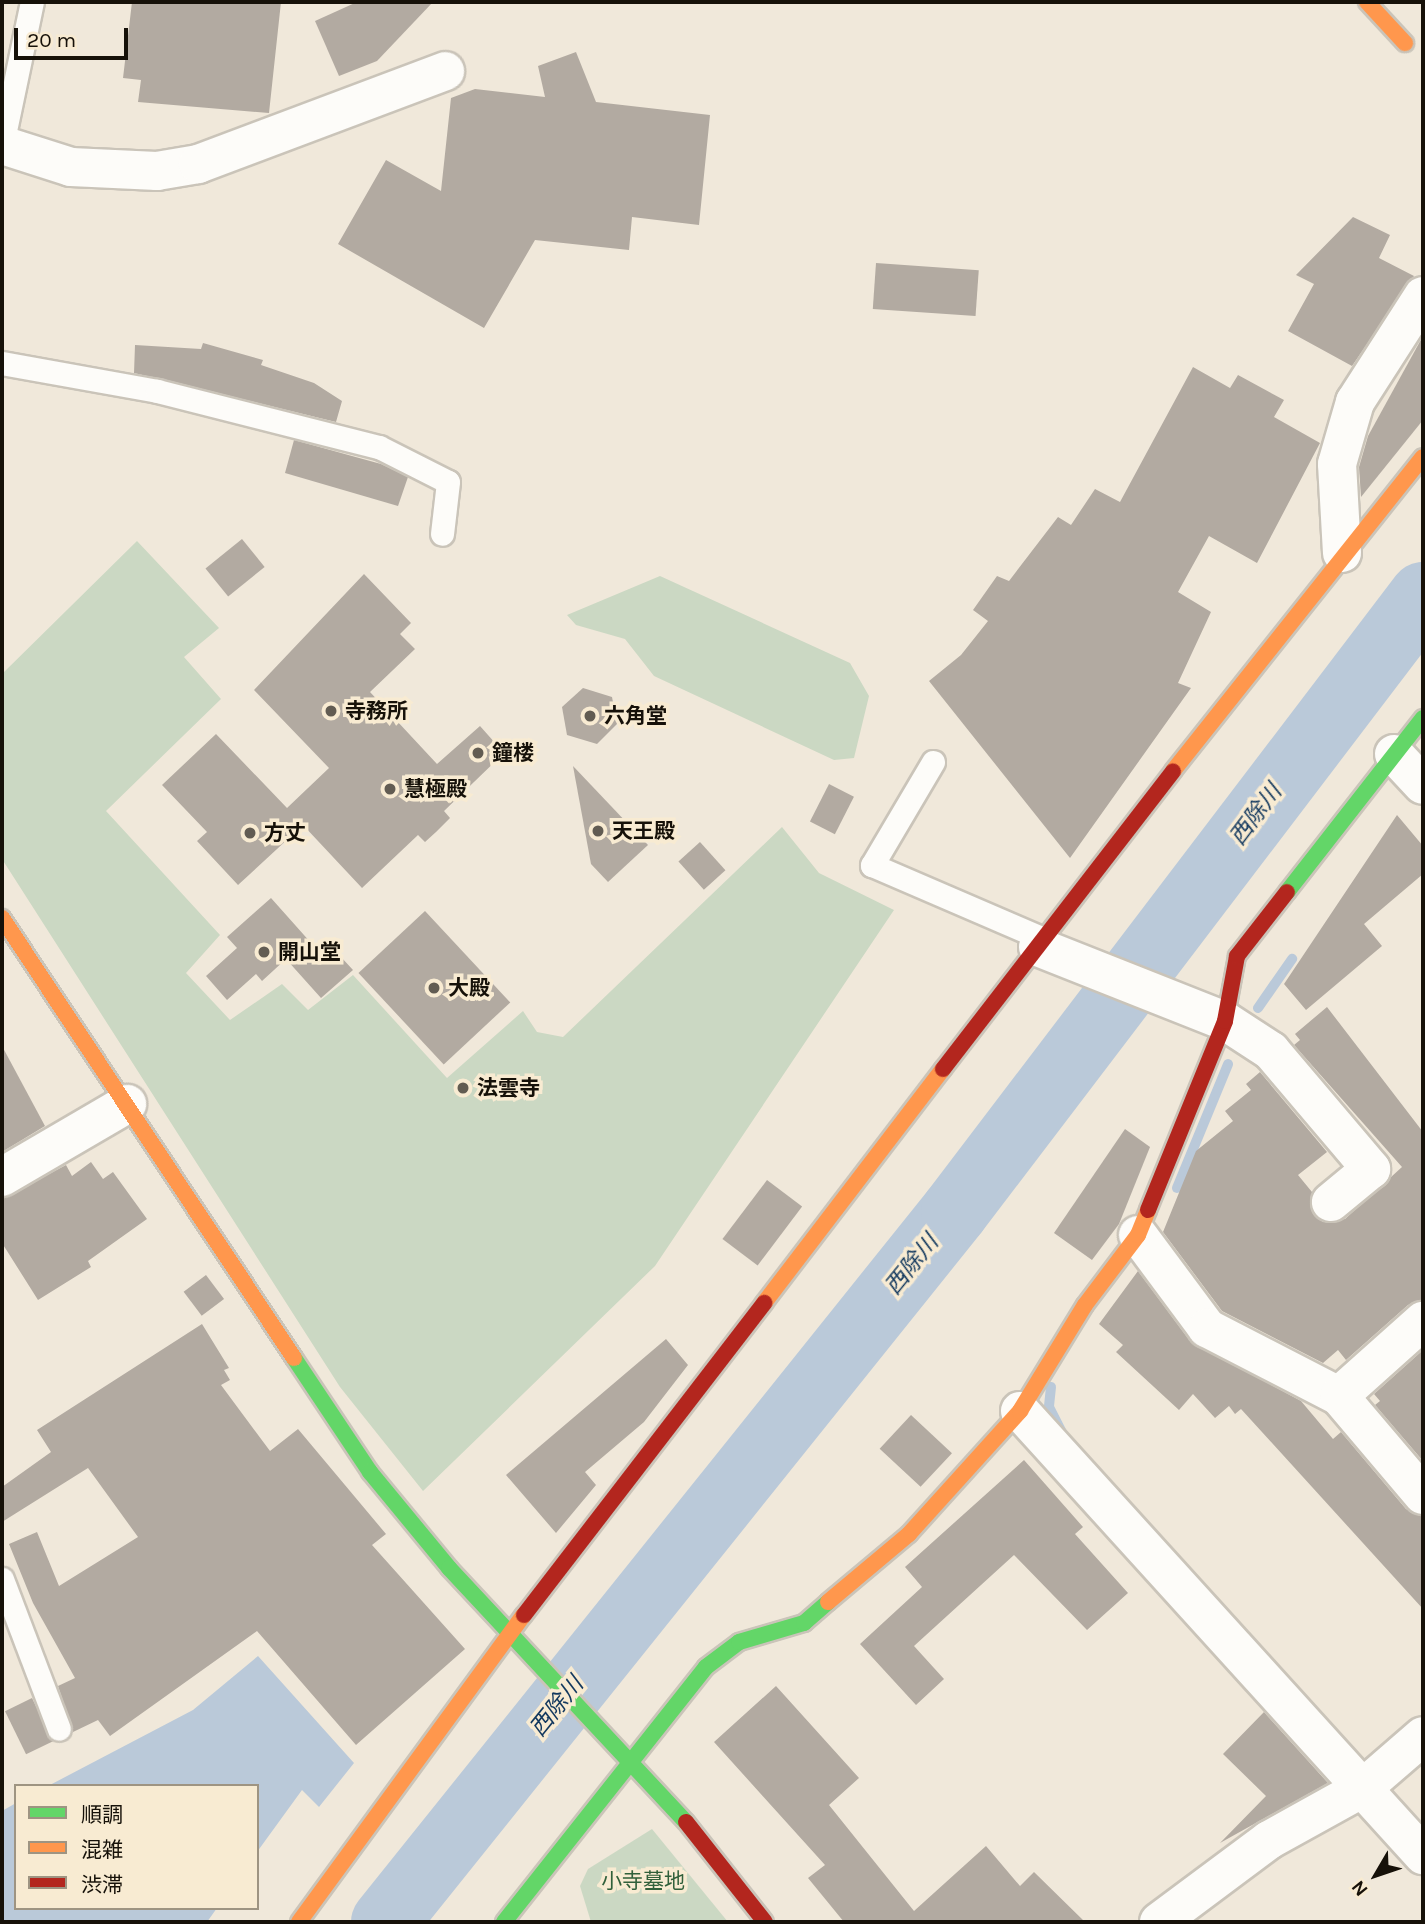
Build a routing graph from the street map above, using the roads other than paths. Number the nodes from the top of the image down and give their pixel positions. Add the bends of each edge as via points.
1 (32, 2) edge
2 (1367, 2) edge
3 (1417, 27) dead end
4 (1405, 43) junction
5 (1423, 57) edge
6 (444, 71) dead end
7 (2, 145) edge
8 (1423, 296) edge
9 (2, 363) edge
10 (1423, 457) edge
11 (442, 534) dead end
12 (1342, 553) junction
13 (1423, 718) edge
14 (1394, 754) junction
15 (933, 762) dead end
16 (1423, 785) edge
17 (2, 918) edge
18 (1050, 949) junction
19 (1225, 1021) junction
20 (127, 1104) junction
21 (2, 1177) edge
22 (1331, 1202) dead end
23 (1138, 1235) junction
24 (1423, 1321) edge
25 (1339, 1396) junction
26 (1020, 1411) junction
27 (1423, 1495) edge
28 (2, 1579) edge
29 (510, 1633) junction
30 (59, 1729) dead end
31 (1423, 1736) edge
32 (629, 1762) junction
33 (1363, 1788) junction
34 (1423, 1855) edge
35 (299, 1922) edge
36 (504, 1922) edge
37 (765, 1922) edge
38 (1159, 1922) edge

1 - 7 lane
2 - 4 street
3 - 4 street
4 - 5 street
6 - 7 street via 198,164 157,171 71,167
8 - 12 street via 1355,402 1337,464
9 - 11 lane via 157,391 379,447 448,482
10 - 12 street
12 - 18 street
13 - 14 street
14 - 16 street
14 - 19 street via 1237,956
15 - 18 lane via 872,865
17 - 20 street
18 - 19 street
18 - 29 street
19 - 22 street via 1271,1051 1371,1169
19 - 23 street
20 - 21 street
20 - 29 street via 300,1374 370,1472
23 - 25 street via 1207,1328
23 - 26 street via 1085,1305
24 - 25 street
25 - 27 street
26 - 32 street via 909,1534 804,1623 739,1642 706,1667
26 - 33 street
28 - 30 lane
29 - 32 street
29 - 35 street
31 - 33 street
32 - 36 street
32 - 37 street via 701,1838
33 - 34 street
33 - 38 street via 1269,1840

